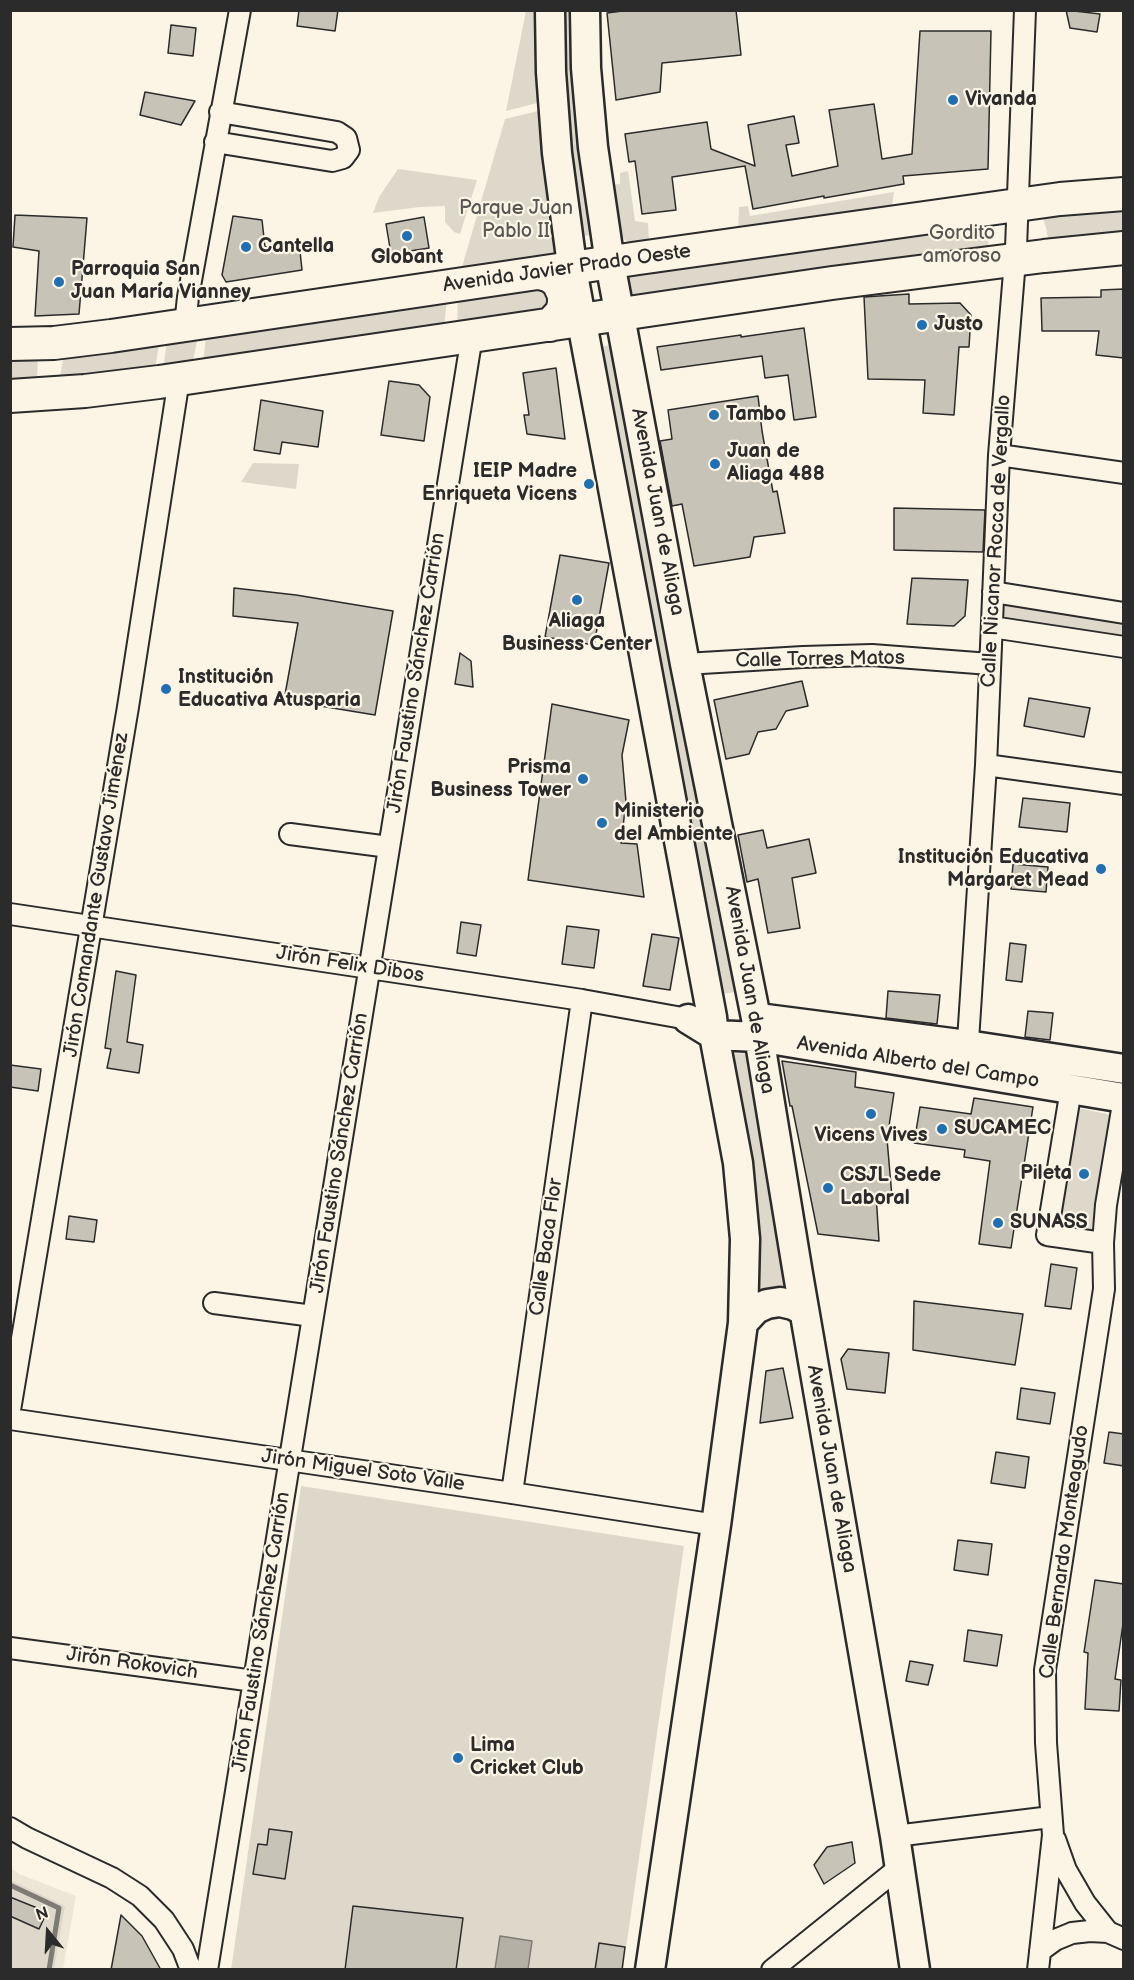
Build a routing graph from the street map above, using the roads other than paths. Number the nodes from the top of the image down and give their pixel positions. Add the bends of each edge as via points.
1 (240, 10) edge
2 (550, 10) edge
3 (585, 10) edge
4 (1025, 10) edge
5 (220, 112) junction
6 (215, 142) junction
7 (1124, 194) edge
8 (1017, 206) junction
9 (1124, 248) edge
10 (1015, 260) junction
11 (610, 263) junction
12 (573, 268) junction
13 (540, 273) junction
14 (620, 315) junction
15 (581, 320) junction
16 (185, 325) junction
17 (550, 325) junction
18 (472, 336) junction
19 (10, 344) edge
20 (179, 379) junction
21 (10, 396) edge
22 (999, 455) junction
23 (1124, 473) edge
24 (993, 592) junction
25 (1124, 613) edge
26 (992, 627) junction
27 (1124, 647) edge
28 (685, 664) junction
29 (990, 664) junction
30 (986, 765) junction
31 (1124, 784) edge
32 (290, 834) dead end
33 (389, 847) junction
34 (10, 914) edge
35 (92, 926) junction
36 (746, 966) junction
37 (370, 968) junction
38 (704, 974) junction
39 (582, 1000) junction
40 (705, 1024) junction
41 (757, 1027) junction
42 (966, 1058) junction
43 (1124, 1069) edge
44 (1071, 1089) junction
45 (1124, 1098) edge
46 (1103, 1243) junction
47 (798, 1274) junction
48 (746, 1279) junction
49 (1114, 1291) edge
50 (214, 1302) dead end
51 (804, 1311) junction
52 (313, 1317) junction
53 (743, 1323) junction
54 (10, 1410) edge
55 (10, 1419) edge
56 (290, 1460) junction
57 (512, 1493) junction
58 (716, 1525) junction
59 (10, 1648) edge
60 (254, 1681) junction
61 (1052, 1826) junction
62 (10, 1828) edge
63 (895, 1836) junction
64 (900, 1867) junction
65 (1116, 1936) edge
66 (211, 1947) junction
67 (183, 1949) junction
68 (1039, 1960) edge
69 (190, 1970) edge
70 (207, 1970) edge
71 (650, 1970) edge
72 (772, 1970) edge
73 (915, 1970) edge

1 - 5 street
2 - 12 main road, Avenida Juan de Aliaga via 557,153
3 - 11 main road, Avenida Juan de Aliaga via 592,137
4 - 8 street, Calle Nicanor Rocca de Vergallo
5 - 6 street
5 - 6 street via 337,132 346,138 349,150 343,158 332,161
6 - 16 street
7 - 8 main road, Avenida Javier Prado Oeste
8 - 10 street, Calle Nicanor Rocca de Vergallo
8 - 11 main road, Avenida Javier Prado Oeste
9 - 10 main road
10 - 14 main road
10 - 22 street, Calle Nicanor Rocca de Vergallo
11 - 12 main road, Avenida Javier Prado Oeste
11 - 14 main road, Avenida Juan de Aliaga
12 - 13 main road, Avenida Javier Prado Oeste
12 - 15 main road, Avenida Juan de Aliaga
13 - 16 main road, Avenida Javier Prado Oeste
13 - 17 main road via 558,282 564,295 562,312
14 - 15 main road
14 - 28 main road, Avenida Juan de Aliaga
15 - 17 main road
15 - 38 main road, Avenida Juan de Aliaga
16 - 19 main road, Avenida Javier Prado Oeste via 77,340
17 - 18 main road
18 - 20 main road
18 - 33 street, Jirón Faustino Sánchez Carrión
20 - 21 main road
20 - 35 street, Jirón Comandante Gustavo Jiménez
22 - 23 street
22 - 24 street, Calle Nicanor Rocca de Vergallo
24 - 25 street
24 - 26 street, Calle Nicanor Rocca de Vergallo
26 - 27 street
26 - 29 street, Calle Nicanor Rocca de Vergallo
28 - 29 street, Calle Torres Matos via 872,655
28 - 36 main road, Avenida Juan de Aliaga
29 - 30 street, Calle Nicanor Rocca de Vergallo
30 - 31 street
30 - 42 street, Calle Nicanor Rocca de Vergallo
32 - 33 street
33 - 37 street, Jirón Faustino Sánchez Carrión
34 - 35 street, Jirón Felix Dibos
35 - 37 street, Jirón Felix Dibos
35 - 54 street, Jirón Comandante Gustavo Jiménez
36 - 38 main road via 743,977 729,987 717,987
36 - 41 main road, Avenida Juan de Aliaga
37 - 39 street, Jirón Felix Dibos
37 - 52 street, Jirón Faustino Sánchez Carrión
38 - 40 main road, Avenida Juan de Aliaga
39 - 40 street, Jirón Felix Dibos
39 - 57 street, Calle Baca Flor
40 - 41 main road, Avenida Alberto del Campo
40 - 48 main road, Avenida Juan de Aliaga via 738,1164
41 - 42 main road, Avenida Alberto del Campo
41 - 47 main road, Avenida Juan de Aliaga
42 - 43 main road, Avenida Alberto del Campo
42 - 44 main road, Avenida Alberto del Campo
44 - 45 main road, Avenida Alberto del Campo
44 - 46 street via 1047,1235
45 - 46 street, Calle Bernardo Monteagudo
46 - 49 street, Calle Bernardo Monteagudo
47 - 48 main road via 791,1283 770,1290
47 - 51 main road, Avenida Juan de Aliaga
48 - 53 main road, Avenida Juan de Aliaga
49 - 61 street, Calle Bernardo Monteagudo via 1045,1670
50 - 52 street
51 - 53 main road via 780,1302 767,1304
51 - 63 main road, Avenida Juan de Aliaga
52 - 56 street, Jirón Faustino Sánchez Carrión
53 - 58 main road, Avenida Juan de Aliaga
55 - 56 street, Jirón Miguel Soto Valle
56 - 57 street, Jirón Miguel Soto Valle
56 - 60 street, Jirón Faustino Sánchez Carrión
57 - 58 street, Jirón Miguel Soto Valle
58 - 71 main road, Avenida Juan de Aliaga
59 - 60 street, Jirón Rokovich
60 - 66 street, Jirón Faustino Sánchez Carrión
61 - 63 street
61 - 65 street via 1066,1870 1085,1903
61 - 68 street, Calle Bernardo Monteagudo
62 - 67 street via 128,1887 159,1914
63 - 64 main road, Avenida Juan de Aliaga
64 - 72 street
64 - 73 main road, Avenida Juan de Aliaga
65 - 68 street via 1090,1931 1072,1933 1055,1940
66 - 67 street via 193,1955
66 - 70 street, Jirón Faustino Sánchez Carrión
67 - 69 street

